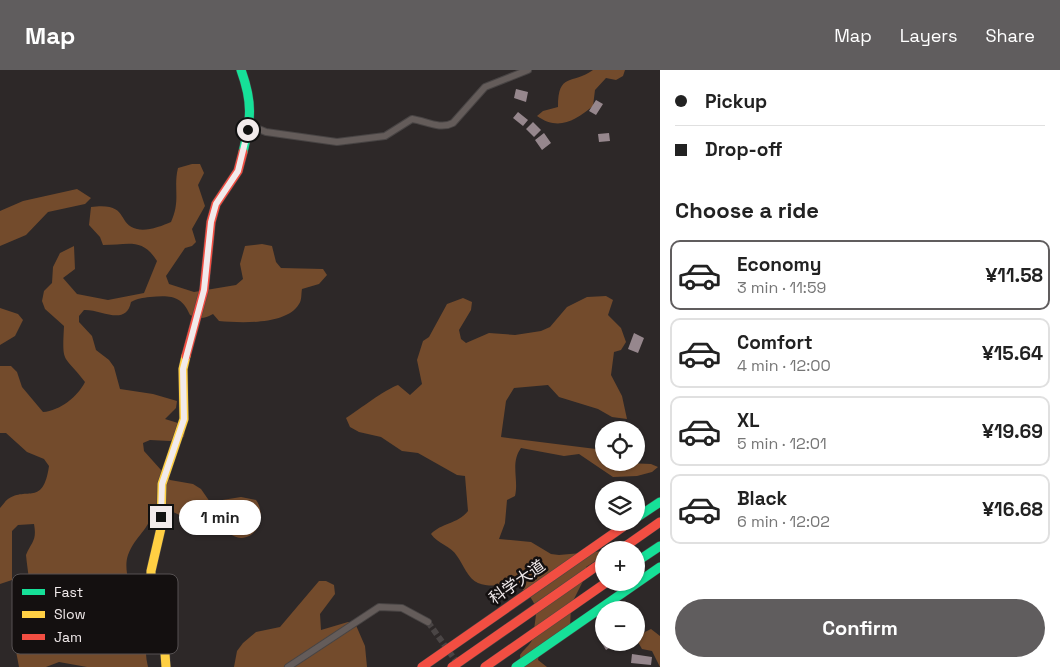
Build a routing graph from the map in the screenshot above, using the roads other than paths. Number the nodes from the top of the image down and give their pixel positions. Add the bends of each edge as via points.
1 (241, 70) edge
2 (528, 70) edge
3 (249, 125) junction
4 (660, 502) edge
5 (645, 512) edge
6 (660, 522) edge
7 (617, 531) edge
8 (633, 541) edge
9 (660, 546) edge
10 (645, 556) edge
11 (595, 567) edge
12 (660, 567) edge
13 (151, 574) edge
14 (595, 590) edge
15 (428, 622) tunnel mouth
16 (165, 654) edge
17 (166, 667) edge
18 (288, 667) edge
19 (422, 667) edge
20 (452, 667) edge
21 (485, 667) edge
22 (516, 667) edge

1 - 3 main road via 249,92
2 - 3 street via 485,87 448,126 412,118 385,136 337,142 266,132
3 - 13 main road via 238,171 216,204 211,222 204,290 183,369 184,419 162,484 161,528
4 - 5 main road
6 - 8 main road
7 - 19 main road, 科学大道
9 - 10 main road
11 - 20 main road, 科学大道
12 - 22 main road
14 - 21 main road
15 - 18 street via 402,608 379,607
16 - 17 main road

